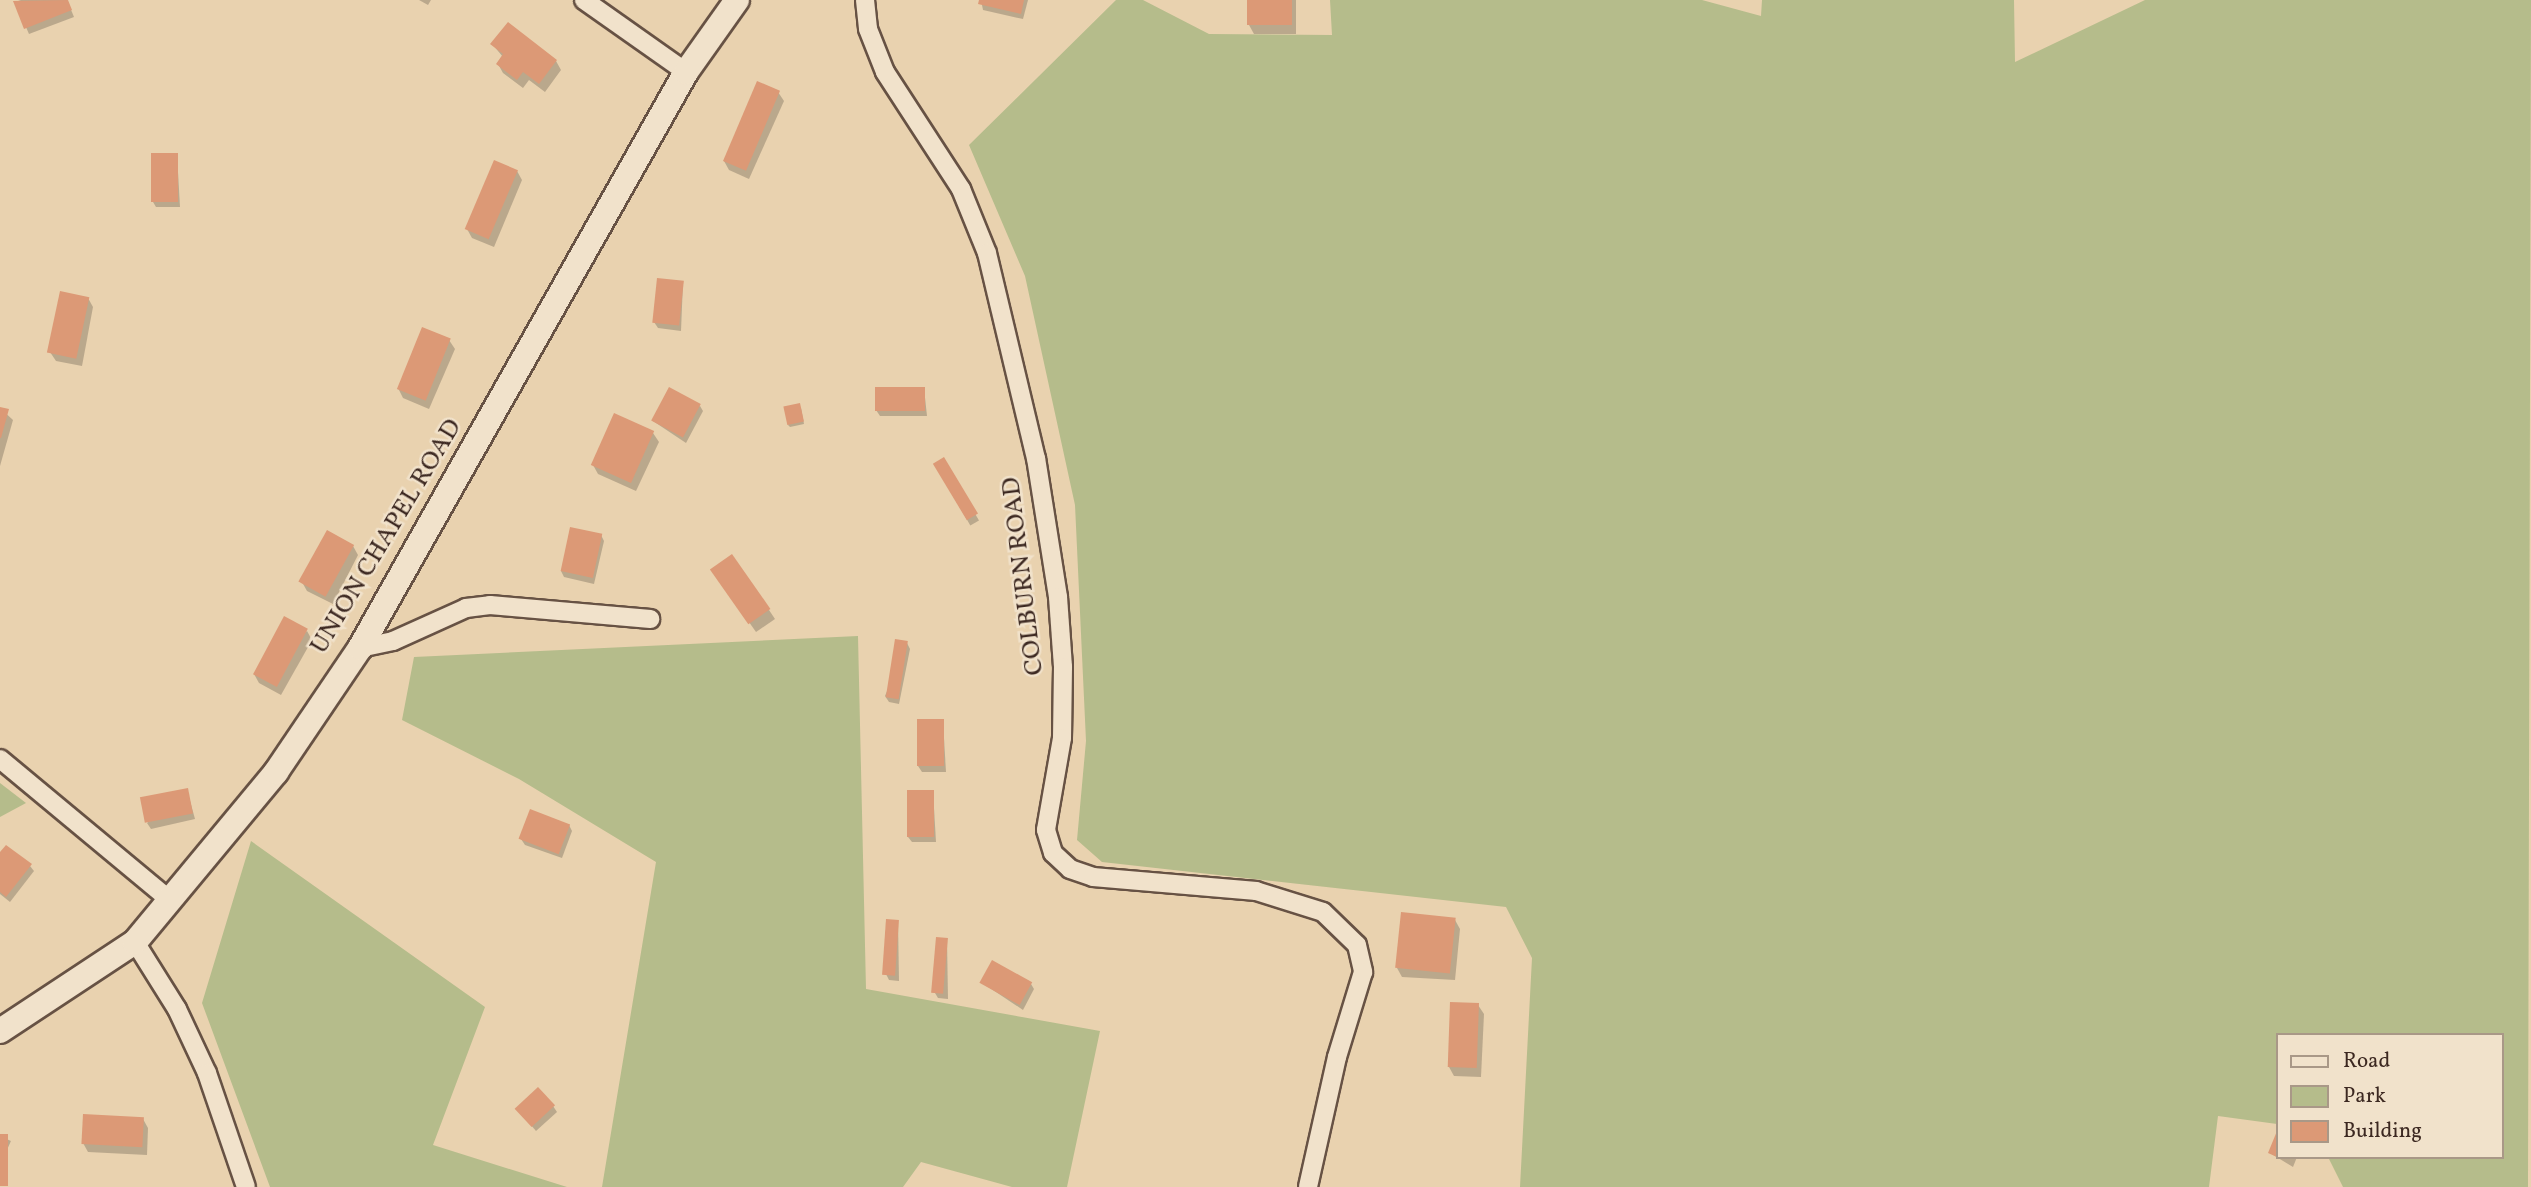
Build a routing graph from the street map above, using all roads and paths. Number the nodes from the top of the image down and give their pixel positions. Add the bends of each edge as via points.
1 (584, 0) edge
2 (737, 0) edge
3 (864, 0) edge
4 (686, 72) junction
5 (650, 619) dead end
6 (360, 648) junction
7 (0, 759) edge
8 (171, 901) junction
9 (135, 942) junction
10 (0, 1031) edge
11 (246, 1187) edge
12 (1308, 1187) edge

1 - 4 street
2 - 4 street, UNION CHAPEL ROAD
3 - 12 street, COLBURN ROAD via 868,29 885,72 961,189 987,253 1036,458 1055,574 1063,667 1062,738 1046,830 1053,853 1070,869 1093,877 1256,891 1323,912 1357,945 1363,972 1343,1035
4 - 6 street, UNION CHAPEL ROAD
5 - 6 street via 490,605 466,608 393,641
6 - 8 street, UNION CHAPEL ROAD via 276,772
7 - 8 street
8 - 9 street, UNION CHAPEL ROAD
9 - 10 street, UNION CHAPEL ROAD
9 - 11 street via 177,1009 207,1073

